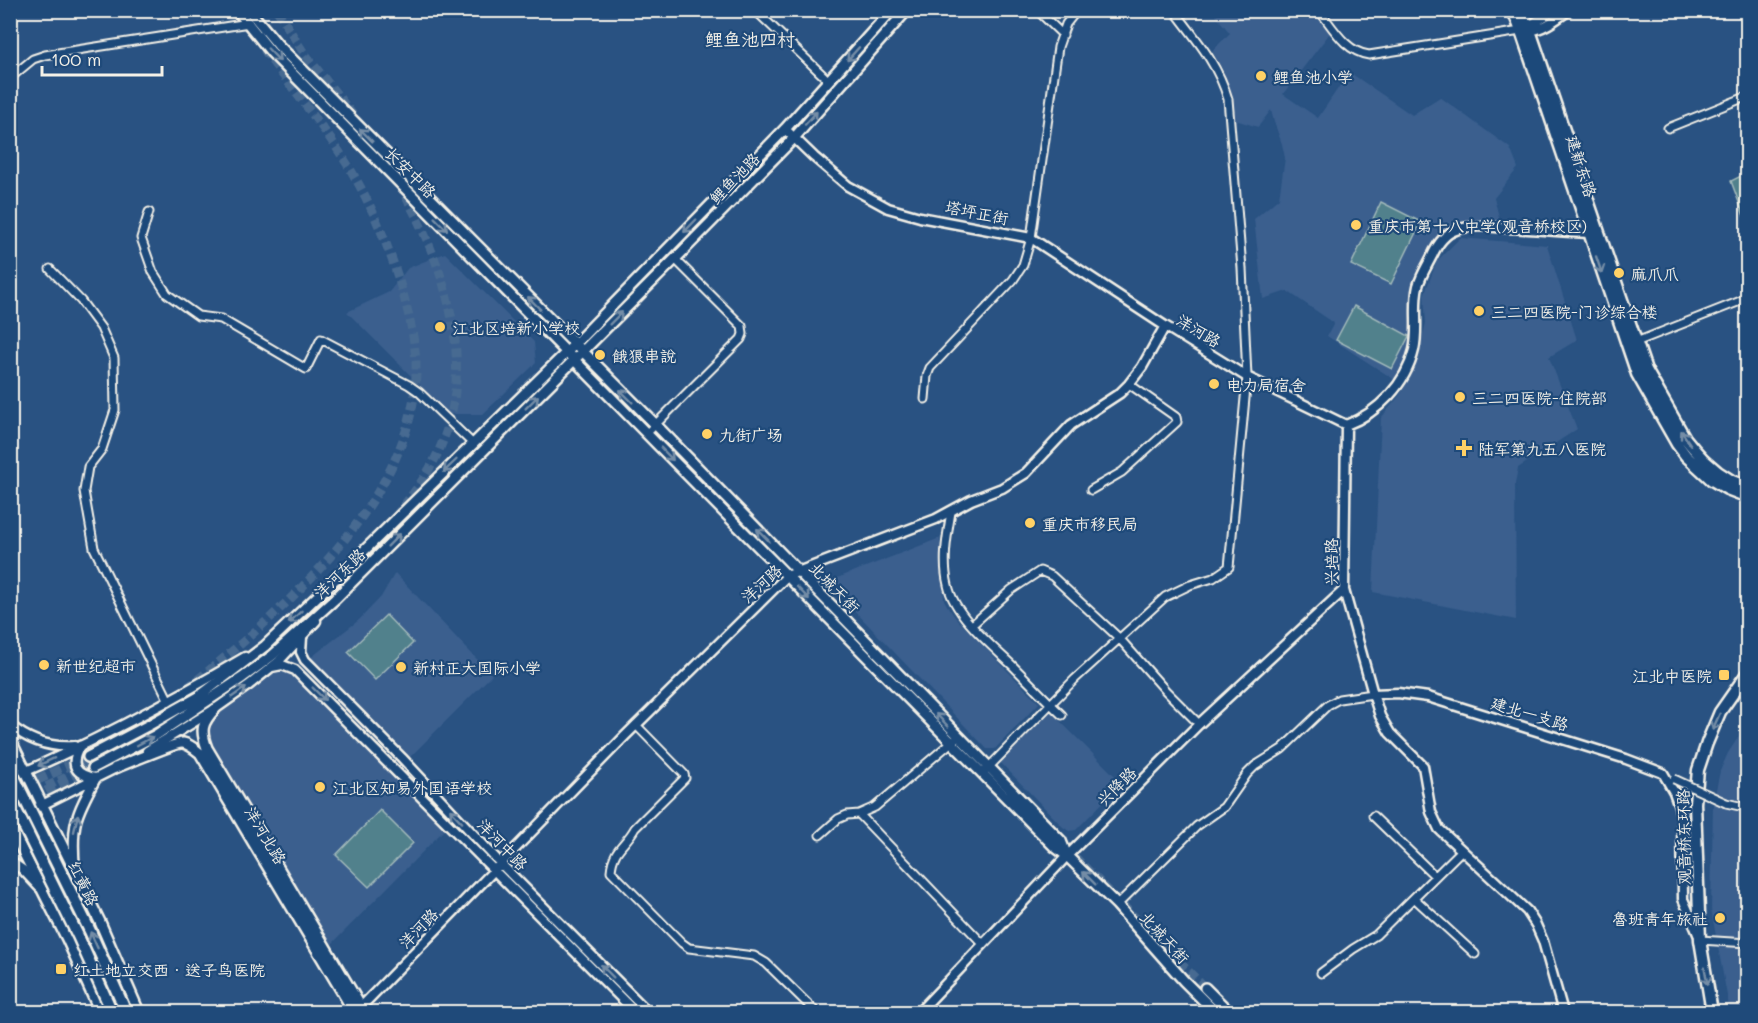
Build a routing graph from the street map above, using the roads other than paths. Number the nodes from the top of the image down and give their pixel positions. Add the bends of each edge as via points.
1 (237, 10) edge
2 (249, 10) edge
3 (755, 10) edge
4 (892, 10) edge
5 (907, 10) edge
6 (1037, 10) edge
7 (1077, 10) edge
8 (1174, 10) edge
9 (1319, 10) edge
10 (1513, 10) edge
11 (1523, 10) edge
12 (1555, 10) edge
13 (1569, 10) edge
14 (258, 22) junction
15 (247, 24) junction
16 (1527, 29) junction
17 (1063, 34) junction
18 (10, 78) edge
19 (829, 81) junction
20 (1748, 96) edge
21 (1668, 128) dead end
22 (785, 129) junction
23 (794, 138) junction
24 (149, 212) dead end
25 (1594, 234) junction
26 (1031, 238) junction
27 (675, 259) junction
28 (50, 269) dead end
29 (1748, 298) edge
30 (1165, 326) junction
31 (1636, 342) junction
32 (575, 344) junction
33 (567, 352) junction
34 (583, 352) junction
35 (575, 360) junction
36 (1247, 377) junction
37 (1129, 384) junction
38 (925, 399) dead end
39 (656, 425) junction
40 (1346, 425) junction
41 (647, 434) junction
42 (473, 444) junction
43 (1748, 487) edge
44 (1091, 490) dead end
45 (1748, 496) edge
46 (951, 512) junction
47 (799, 571) junction
48 (787, 576) junction
49 (1344, 590) junction
50 (335, 599) junction
51 (972, 625) junction
52 (302, 637) junction
53 (1119, 638) junction
54 (265, 645) junction
55 (272, 667) junction
56 (1748, 672) edge
57 (1373, 694) junction
58 (169, 701) junction
59 (1050, 703) junction
60 (215, 709) junction
61 (1062, 715) dead end
62 (1199, 724) junction
63 (10, 725) edge
64 (636, 725) junction
65 (10, 739) edge
66 (954, 740) junction
67 (80, 746) junction
68 (88, 757) tunnel mouth
69 (115, 768) junction
70 (10, 769) edge
71 (26, 771) junction
72 (985, 771) junction
73 (95, 773) junction
74 (1663, 773) junction
75 (10, 778) edge
76 (10, 798) edge
77 (43, 805) junction
78 (1748, 808) edge
79 (859, 814) junction
80 (1373, 816) dead end
81 (10, 822) edge
82 (10, 826) edge
83 (820, 835) dead end
84 (1461, 851) junction
85 (1067, 856) junction
86 (10, 861) edge
87 (498, 867) junction
88 (76, 872) junction
89 (1435, 876) junction
90 (44, 893) junction
91 (1414, 898) junction
92 (1117, 905) junction
93 (1700, 940) junction
94 (1748, 943) edge
95 (983, 944) junction
96 (1475, 954) dead end
97 (1321, 974) dead end
98 (1205, 988) tunnel mouth
99 (359, 1011) edge
100 (100, 1012) edge
101 (112, 1012) edge
102 (126, 1012) edge
103 (139, 1012) edge
104 (635, 1012) edge
105 (648, 1012) edge
106 (816, 1012) edge
107 (919, 1012) edge
108 (1215, 1012) edge
109 (1229, 1012) edge
110 (1563, 1012) edge
111 (1712, 1012) edge

1 - 15 main road, 长安中路
2 - 14 main road, 长安中路
3 - 19 street
4 -> 19 main road, 鲤鱼池路
23 -> 5 main road, 鲤鱼池路
6 - 17 street
7 - 17 street
8 - 36 street via 1209,56 1228,99
9 - 16 street via 1346,44 1370,55
10 - 16 main road, 建新东路
11 - 16 main road, 建新东路
12 - 16 street
13 - 16 street
14 - 15 street
32 -> 14 main road, 长安中路
15 - 18 street via 45,55 33,59
15 -> 33 main road, 长安中路 via 270,52
16 - 25 main road, 建新东路
17 - 26 street
19 - 22 main road, 鲤鱼池路
20 - 21 street
22 - 23 street, 塔坪正街
22 -> 32 main road, 鲤鱼池路
23 - 26 street, 塔坪正街 via 848,186 888,208
23 - 27 main road, 鲤鱼池路
24 - 42 street via 141,238 153,272 167,294 198,316 221,320 306,369 321,339 409,385
25 - 31 main road, 建新东路
25 - 40 street via 1477,226 1454,230 1445,236 1418,287 1414,351 1408,366 1387,398 1362,419
25 -> 45 main road, 建新东路 via 1637,374 1677,444 1712,480
26 - 30 street, 塔坪正街
26 - 38 street via 1023,265 1013,280 930,368
34 -> 27 main road, 鲤鱼池路
27 - 39 street via 742,326 743,334
28 - 58 street via 101,328 114,358 115,410 102,449 88,467 84,491 94,548
29 - 31 street
30 - 36 street, 洋河路
30 - 37 street, 洋河路
43 -> 31 main road, 建新东路 via 1718,472 1685,438 1646,370
32 - 33 main road, 鲤鱼池路
32 - 34 main road, 北城天街
33 - 35 main road, 北城天街
33 - 42 main road, 洋河东路
34 - 35 main road, 鲤鱼池路
39 -> 34 main road, 北城天街
35 - 41 main road, 北城天街
50 -> 35 main road, 洋河东路
36 - 40 street, 洋河路
36 - 53 street via 1229,567 1165,597
37 - 44 street via 1176,417 1177,422 1122,472
37 - 46 street, 洋河路 via 1071,425 1026,473
39 - 41 street
47 -> 39 main road, 北城天街
40 - 49 street, 兴培路
41 -> 48 main road, 北城天街
42 -> 54 main road, 洋河东路
46 - 47 street, 洋河路
46 - 51 street via 945,567 948,587
47 - 48 street, 洋河路
66 -> 47 main road, 北城天街
48 - 64 street, 洋河路
48 -> 66 main road, 北城天街
49 - 57 street, 兴培路
49 - 62 street, 兴降路
50 - 52 street
73 -> 50 main road, 洋河东路 via 242,678
51 - 53 street via 1011,590 1040,571 1052,576
51 - 59 street
52 - 55 street
87 -> 52 street, 洋河中路 via 402,758 305,660 300,652
53 - 59 street
53 - 62 street
54 - 58 street
54 - 68 main road, 洋河东路 via 197,698
60 -> 55 street
55 -> 87 street, 洋河中路 via 282,665 295,670
56 -> 93 main road, 观音桥东环路 via 1720,712 1698,770 1695,803
57 - 74 street, 建北一支路 via 1428,697
57 - 84 street, 兴培路 via 1384,725 1423,766 1435,823
57 - 92 street via 1339,699 1328,705 1282,749 1255,766 1224,807 1197,826
58 - 67 street
59 - 61 street
59 - 72 street
60 - 69 street
60 - 99 main road, 洋河北路 via 206,718 202,731 207,748
62 - 85 street, 兴降路
63 - 67 street via 46,745
64 - 87 street, 洋河路
64 - 106 street via 685,778 616,851 611,870 689,948 754,956
65 - 71 main road
66 - 72 main road, 北城天街
66 - 79 street via 875,807
67 -> 71 street
67 - 73 street via 75,755 76,768 85,777
69 - 73 street
69 - 99 main road, 洋河北路 via 175,743 200,753
102 -> 70 main road, 红黄路, bridge
71 - 75 street
71 - 77 main road
72 - 85 main road, 北城天街 via 1061,842
73 - 77 street
88 -> 73 street via 75,822
74 - 78 street, 建北一支路, bridge via 1726,803
74 - 93 street via 1679,806 1683,899
76 - 101 main road, 红黄路, bridge
77 - 81 street
77 - 88 main road
79 - 83 street via 838,819
79 - 95 street
80 - 89 street
82 - 90 main road
84 - 89 street
84 - 110 street, 兴培路 via 1510,895 1536,925
92 -> 85 main road, 北城天街
85 - 95 street, 兴降路
86 - 90 street
87 - 99 street, 洋河路
87 - 104 street, 洋河中路
105 -> 87 street, 洋河中路
88 - 90 main road via 65,863 50,864 41,878
88 - 103 main road
89 - 91 street
90 - 100 main road
91 - 96 street
91 - 97 street via 1376,935
92 - 108 main road, 北城天街
93 - 94 street
93 -> 111 main road, 观音桥东环路
95 - 107 street, 兴降路
98 - 109 main road

